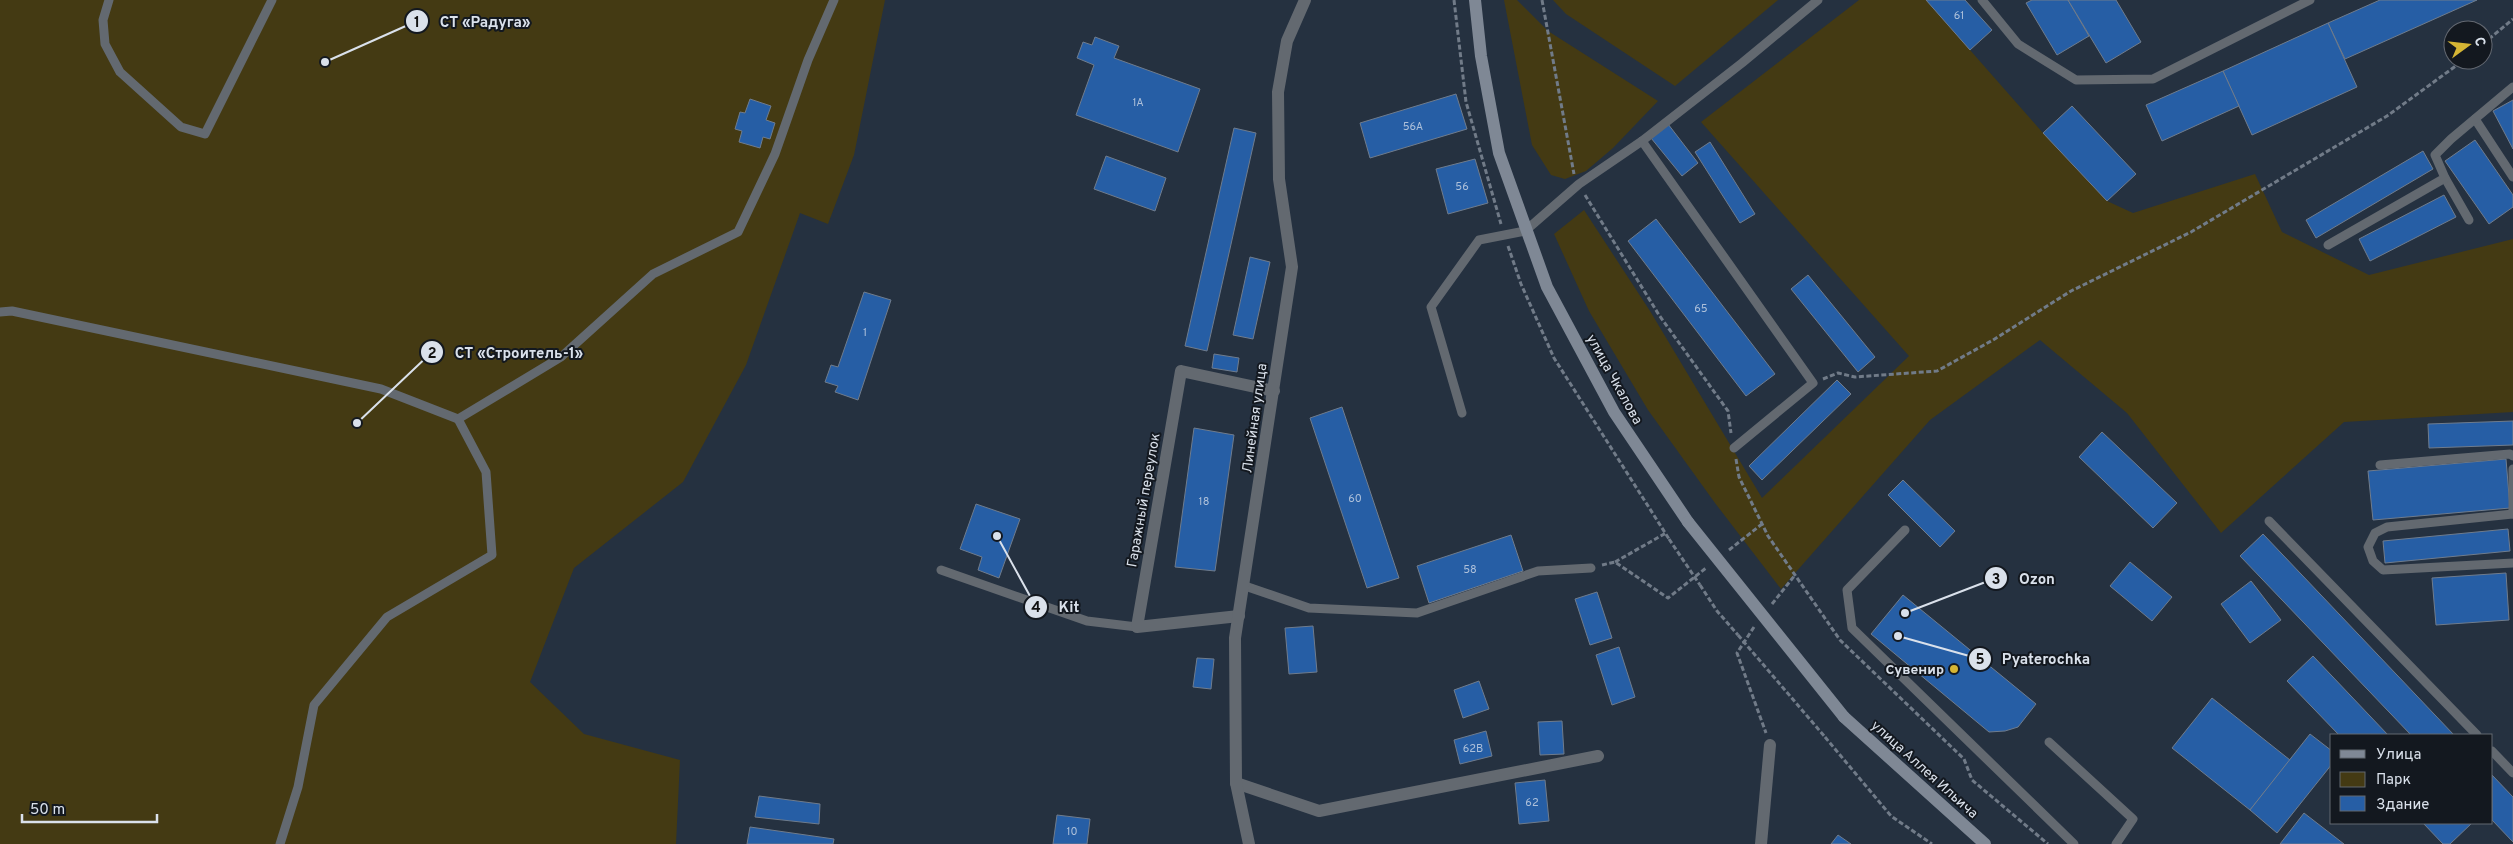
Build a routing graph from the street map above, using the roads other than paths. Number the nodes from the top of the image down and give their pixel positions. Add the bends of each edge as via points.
1 (109, 0) edge
2 (272, 0) edge
3 (834, 0) edge
4 (1305, 0) edge
5 (1475, 0) edge
6 (1818, 0) edge
7 (1982, 0) edge
8 (2310, 0) edge
9 (2513, 87) edge
10 (2475, 119) junction
11 (1642, 141) junction
12 (2513, 177) edge
13 (2445, 178) junction
14 (2469, 220) dead end
15 (1525, 231) junction
16 (2328, 245) dead end
17 (0, 312) edge
18 (1274, 390) junction
19 (1462, 414) dead end
20 (458, 420) junction
21 (1734, 448) dead end
22 (2513, 456) edge
23 (2380, 465) dead end
24 (2513, 469) edge
25 (2513, 514) edge
26 (2269, 521) dead end
27 (1905, 530) dead end
28 (2513, 563) edge
29 (1591, 568) road end
30 (941, 570) dead end
31 (1245, 586) junction
32 (1239, 616) junction
33 (1137, 627) junction
34 (1844, 717) joint
35 (2476, 734) edge
36 (2049, 742) dead end
37 (1770, 746) road end
38 (2493, 752) edge
39 (1598, 756) dead end
40 (2513, 773) edge
41 (1236, 783) junction
42 (280, 844) edge
43 (1248, 844) edge
44 (1761, 844) edge
45 (1985, 844) edge
46 (2074, 844) edge
47 (2116, 844) edge

1 - 2 lane via 103,20 105,44 120,72 181,127 205,134
3 - 20 lane via 808,60 776,154 738,232 653,274 561,357
4 - 18 street, Линейная улица via 1287,41 1278,92 1279,179 1292,267
5 - 15 main road, улица Чкалова via 1481,56 1499,152
6 - 11 lane
7 - 8 lane via 2018,44 2076,80 2153,79
9 - 10 lane
10 - 12 lane
10 - 13 lane via 2435,155
11 - 15 lane via 1579,184
11 - 21 lane via 1813,383
13 - 14 lane
13 - 16 lane
15 - 19 lane via 1480,240 1431,307
15 - 34 main road, улица Чкалова, bridge via 1548,287 1614,412 1688,522
17 - 20 lane via 12,311 381,389
18 - 31 street, Линейная улица
18 - 33 street, Гаражный переулок via 1180,371
20 - 42 lane via 486,472 492,555 387,617 314,705 298,787
22 - 23 lane
24 - 25 lane
25 - 28 lane via 2388,526 2375,533 2368,547 2373,561 2383,570
26 - 35 lane
27 - 46 lane via 1847,590 1852,628
29 - 31 lane via 1538,571 1417,613 1309,608
30 - 33 lane via 1087,621
31 - 32 street, Линейная улица
32 - 33 street
32 - 41 street, Линейная улица via 1235,638
34 - 45 main road, улица Аллея Ильича
36 - 47 lane via 2133,819
37 - 44 street
38 - 40 lane
39 - 41 street via 1320,811
41 - 43 street, Линейная улица

